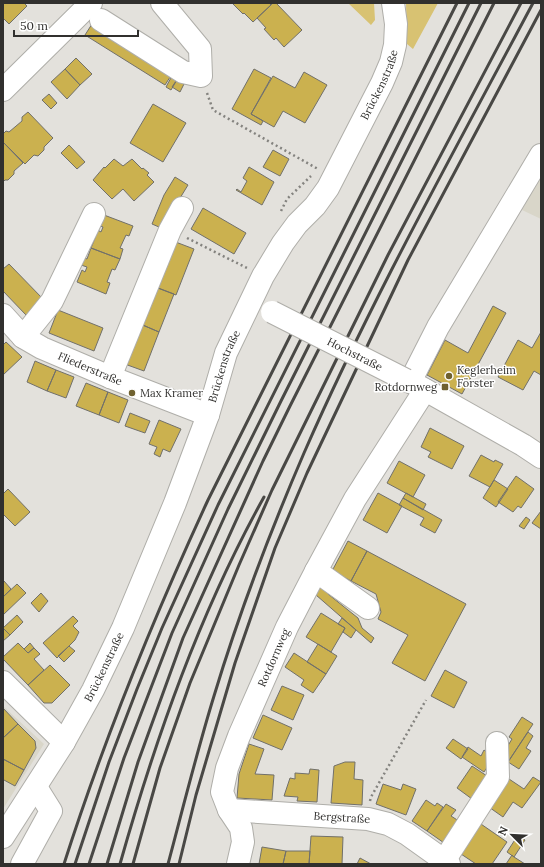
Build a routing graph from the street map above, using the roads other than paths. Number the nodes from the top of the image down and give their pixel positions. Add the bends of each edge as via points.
1 (162, 3) edge
2 (393, 3) edge
3 (96, 12) edge
4 (3, 90) edge
5 (541, 155) edge
6 (182, 208) dead end
7 (94, 214) dead end
8 (251, 301) junction
9 (3, 315) edge
10 (24, 337) junction
11 (110, 377) junction
12 (414, 384) junction
13 (208, 415) junction
14 (541, 457) edge
15 (316, 571) junction
16 (368, 608) dead end
17 (3, 682) edge
18 (64, 742) junction
19 (497, 743) dead end
20 (36, 787) junction
21 (229, 810) junction
22 (3, 837) edge
23 (446, 862) edge
24 (22, 864) edge
25 (238, 864) edge

1 - 3 street via 200,49 201,76 183,72
2 - 8 street, Brückenstraße via 395,45 382,83 328,188 283,243
3 - 4 street
5 - 12 street, Rotdornweg via 438,328
6 - 11 street via 170,230
7 - 10 street via 52,301
8 - 12 street, Hochstraße, bridge
8 - 13 street, Brückenstraße via 226,353
9 - 10 street, Fliederstraße
10 - 11 street, Fliederstraße via 42,348
11 - 13 street, Fliederstraße
12 - 14 street, Hochstraße
12 - 15 street, Rotdornweg
13 - 18 street, Brückenstraße via 175,503 122,628
15 - 16 street
15 - 21 street, Rotdornweg via 287,627 227,768 222,792
17 - 18 street
18 - 20 street, Brückenstraße
19 - 23 street, Bergstraße via 498,777
20 - 22 street, Brückenstraße
20 - 24 street via 51,811
21 - 23 street, Bergstraße via 368,819 388,824 407,834
21 - 25 street, Rotdornweg via 241,828 243,842

